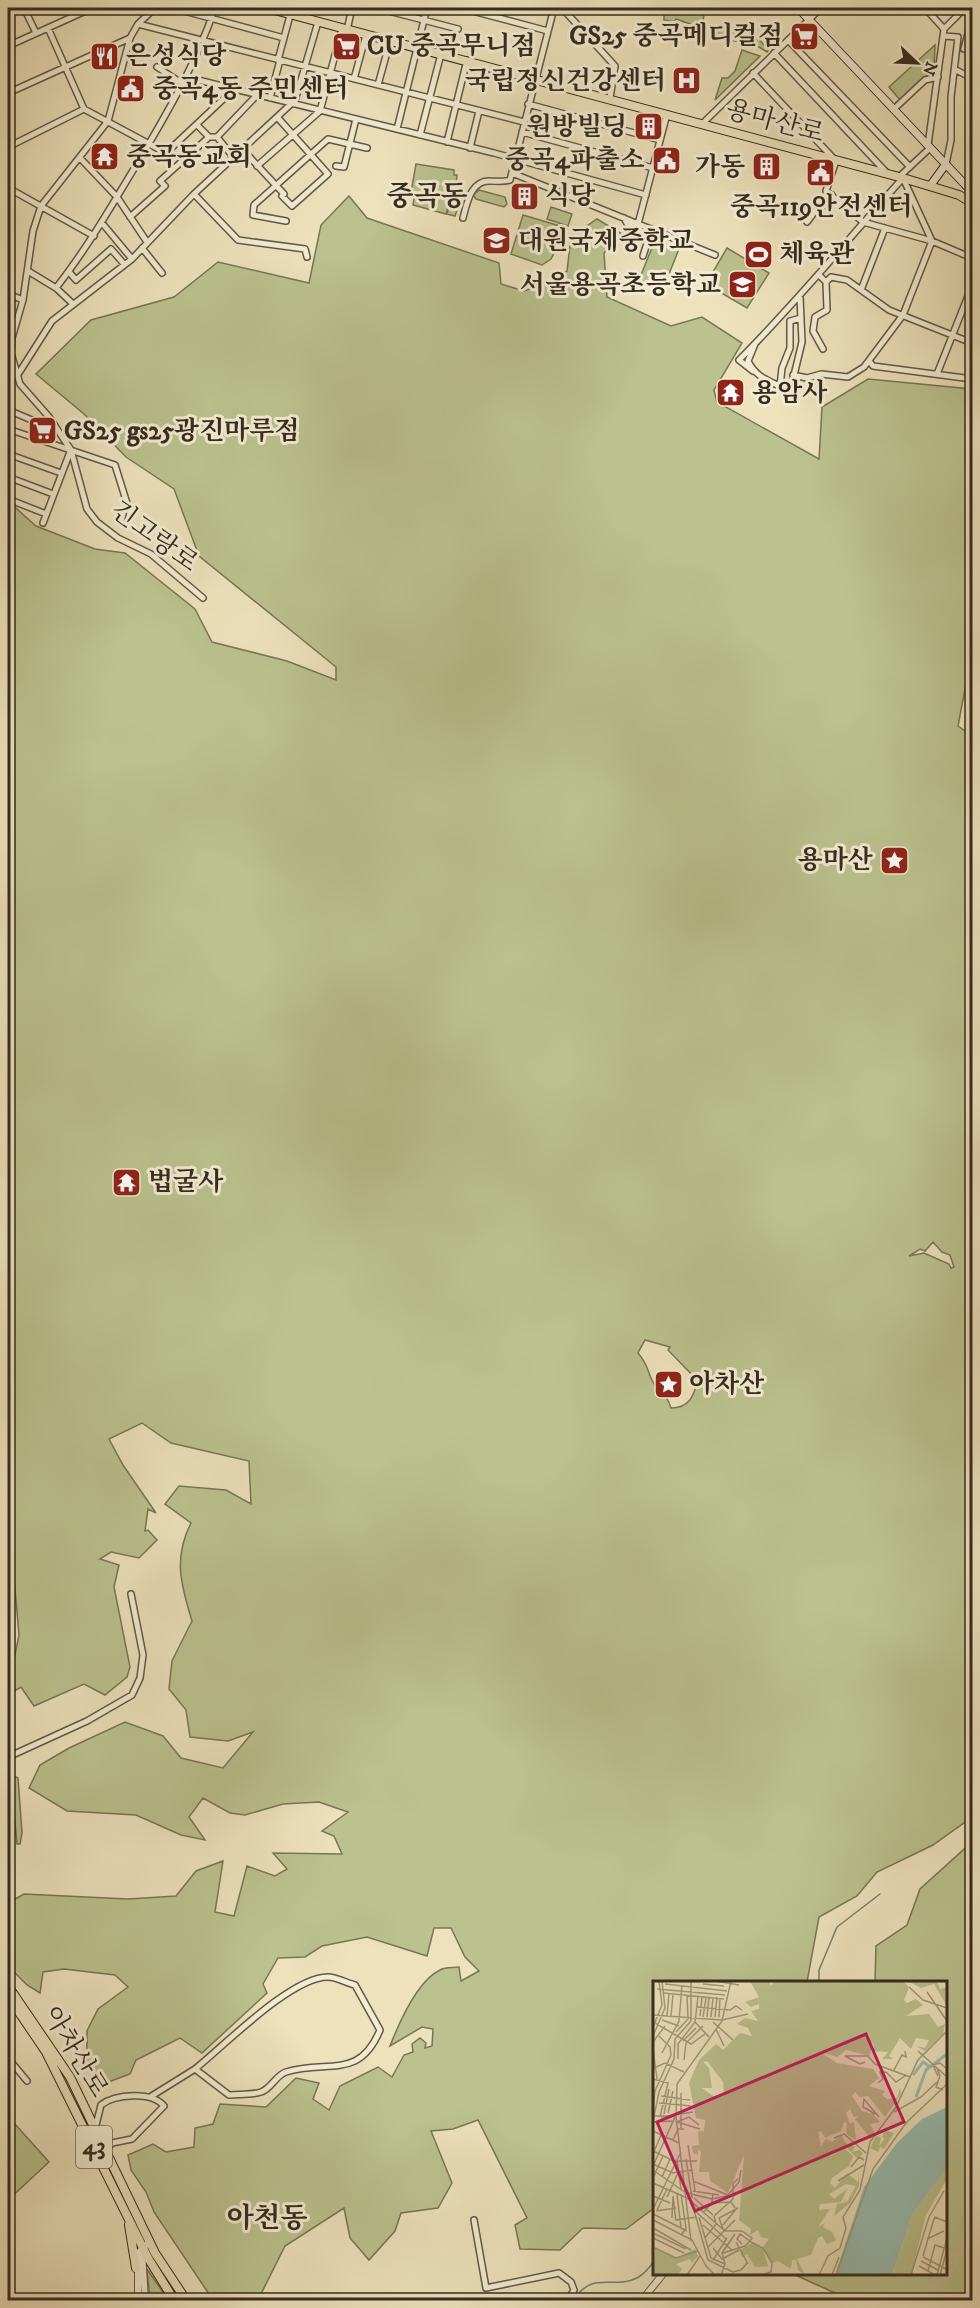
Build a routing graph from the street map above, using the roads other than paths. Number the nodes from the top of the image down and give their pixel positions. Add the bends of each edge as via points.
1 (24, 8) edge
2 (92, 8) edge
3 (155, 8) edge
4 (172, 8) edge
5 (215, 8) edge
6 (267, 8) edge
7 (352, 8) edge
8 (377, 8) edge
9 (427, 8) edge
10 (461, 8) edge
11 (543, 8) edge
12 (562, 8) edge
13 (598, 8) edge
14 (605, 8) edge
15 (798, 8) edge
16 (822, 8) edge
17 (925, 8) edge
18 (964, 8) edge
19 (553, 9) edge
20 (291, 11) edge
21 (212, 19) junction
22 (809, 19) junction
23 (424, 20) junction
24 (318, 22) junction
25 (138, 24) junction
26 (972, 27) edge
27 (48, 28) junction
28 (344, 29) junction
29 (458, 29) dead end
30 (944, 29) junction
31 (548, 31) junction
32 (36, 33) junction
33 (366, 35) junction
34 (943, 36) junction
35 (130, 38) junction
36 (284, 38) junction
37 (788, 39) junction
38 (204, 41) junction
39 (390, 41) junction
40 (8, 46) edge
41 (417, 48) junction
42 (961, 48) junction
43 (972, 52) edge
44 (774, 53) junction
45 (441, 54) junction
46 (279, 60) junction
47 (467, 60) junction
48 (65, 66) junction
49 (305, 66) junction
50 (156, 68) dead end
51 (956, 70) junction
52 (329, 73) junction
53 (753, 74) junction
54 (186, 77) junction
55 (938, 77) junction
56 (535, 78) junction
57 (972, 78) edge
58 (354, 79) junction
59 (183, 84) junction
60 (378, 85) junction
61 (234, 89) junction
62 (405, 92) junction
63 (8, 93) edge
64 (256, 95) junction
65 (270, 98) junction
66 (429, 98) junction
67 (610, 98) junction
68 (293, 104) junction
69 (528, 104) junction
70 (455, 105) junction
71 (84, 109) junction
72 (894, 110) junction
73 (320, 111) junction
74 (479, 111) junction
75 (667, 114) junction
76 (278, 118) junction
77 (356, 119) junction
78 (108, 120) junction
79 (524, 122) junction
80 (702, 124) junction
81 (198, 125) junction
82 (397, 129) junction
83 (522, 132) junction
84 (292, 135) junction
85 (420, 135) junction
86 (209, 137) junction
87 (217, 137) junction
88 (660, 140) junction
89 (447, 142) junction
90 (149, 144) junction
91 (350, 144) junction
92 (929, 146) junction
93 (8, 147) edge
94 (368, 148) dead end
95 (470, 148) junction
96 (243, 150) junction
97 (310, 154) junction
98 (80, 158) junction
99 (234, 158) junction
100 (515, 159) junction
101 (837, 161) junction
102 (946, 164) junction
103 (257, 166) junction
104 (336, 166) dead end
105 (909, 167) junction
106 (653, 168) junction
107 (972, 171) edge
108 (512, 173) junction
109 (888, 174) junction
110 (901, 177) junction
111 (276, 185) junction
112 (930, 186) junction
113 (966, 186) junction
114 (8, 189) edge
115 (972, 192) edge
116 (194, 194) junction
117 (646, 195) junction
118 (832, 195) junction
119 (117, 197) junction
120 (972, 203) edge
121 (41, 206) junction
122 (130, 217) junction
123 (463, 218) dead end
124 (624, 218) junction
125 (286, 222) dead end
126 (807, 222) dead end
127 (863, 222) junction
128 (102, 223) junction
129 (638, 224) junction
130 (885, 228) junction
131 (94, 236) junction
132 (932, 241) junction
133 (147, 242) junction
134 (142, 248) junction
135 (716, 255) dead end
136 (643, 256) dead end
137 (307, 257) dead end
138 (972, 258) edge
139 (132, 259) junction
140 (124, 264) junction
141 (28, 271) junction
142 (69, 272) junction
143 (162, 273) dead end
144 (819, 275) junction
145 (826, 282) junction
146 (972, 286) edge
147 (56, 288) junction
148 (861, 290) junction
149 (8, 294) edge
150 (800, 297) junction
151 (23, 300) junction
152 (72, 303) junction
153 (903, 315) junction
154 (801, 318) junction
155 (952, 334) junction
156 (972, 342) edge
157 (824, 349) dead end
158 (869, 361) junction
159 (937, 374) junction
160 (793, 375) junction
161 (17, 376) junction
162 (972, 379) edge
163 (780, 386) junction
164 (8, 410) edge
165 (53, 423) junction
166 (8, 429) edge
167 (71, 450) junction
168 (8, 454) edge
169 (61, 473) junction
170 (10, 478) edge
171 (8, 490) edge
172 (53, 494) junction
173 (8, 499) edge
174 (46, 514) junction
175 (43, 523) dead end
176 (127, 524) dead end
177 (203, 598) dead end
178 (131, 1594) dead end
179 (8, 1757) edge
180 (8, 1986) edge
181 (9, 2002) edge
182 (8, 2058) edge
183 (195, 2069) junction
184 (27, 2081) dead end
185 (150, 2097) junction
186 (95, 2130) junction
187 (104, 2152) junction
188 (127, 2215) junction
189 (474, 2220) dead end
190 (147, 2245) junction
191 (136, 2268) junction
192 (662, 2275) edge
193 (642, 2300) edge
194 (138, 2301) edge
195 (145, 2301) edge
196 (174, 2301) edge
197 (186, 2301) edge
198 (568, 2301) edge
199 (656, 2301) edge

1 - 32 street
2 - 27 street
3 - 25 street, 긴고랑로
4 - 21 street
5 - 21 street
6 - 20 main road, 용마산로
7 - 28 street
8 - 23 street
9 - 23 street
10 - 31 street
11 - 19 street
12 - 67 street via 615,66
13 - 14 street
15 - 22 main road
16 - 22 street
17 - 30 street
18 - 30 street
19 - 31 street
20 - 24 main road, 용마산로
20 - 36 street
21 - 36 street
21 - 38 street
22 - 37 street
22 - 72 main road
23 - 29 street
23 - 41 street
24 - 28 main road, 용마산로
24 - 49 street
25 - 35 street, 긴고랑로
25 - 38 street
26 - 42 street
27 - 32 street
27 - 48 street
28 - 33 main road, 용마산로
28 - 52 street
30 - 34 street
31 - 56 street
32 - 40 street
33 - 39 main road, 용마산로
33 - 58 street
34 - 42 street via 958,37
34 - 55 street
35 - 48 street
35 - 78 street, 긴고랑로
36 - 46 street
37 - 44 street
37 - 105 street
38 - 46 street
38 - 54 street
39 - 41 main road, 용마산로
39 - 60 street
41 - 45 main road, 용마산로
41 - 62 street
42 - 43 street
42 - 51 street
44 - 53 street
44 - 109 street
45 - 47 main road, 용마산로
45 - 66 street
46 - 49 street
46 - 65 street
47 - 56 main road, 용마산로
47 - 70 street
48 - 63 street
48 - 71 street
49 - 52 street
49 - 68 street
50 - 59 street
51 - 57 street
51 - 102 street
52 - 58 street
52 - 73 street
53 - 80 street
53 - 101 street
54 - 59 street
54 - 61 street
55 - 72 street via 925,80
55 - 92 street
56 - 67 main road, 용마산로
56 - 69 street
58 - 60 street
59 - 90 street
60 - 62 street
61 - 64 street
61 - 81 street
62 - 66 street
62 - 82 street
64 - 65 street
64 - 87 street
65 - 68 street
66 - 70 street
66 - 85 street
67 - 75 main road, 용마산로
68 - 73 street
68 - 76 street
69 - 79 street
69 - 88 street
70 - 74 street
70 - 89 street
71 - 78 street
71 - 93 street
72 - 92 main road
73 - 77 street
73 - 84 street
74 - 79 street
74 - 95 street
75 - 80 main road, 용마산로
75 - 88 street
76 - 84 street
76 - 96 street
77 - 82 street
77 - 91 street
78 - 90 street
78 - 98 street, 긴고랑로
79 - 83 street
80 - 101 main road, 용마산로
81 - 86 street
81 - 90 street via 166,153
82 - 85 street
83 - 100 street
83 - 106 street
84 - 97 street
84 - 103 street
85 - 89 street
86 - 87 street
86 - 122 street via 160,181 165,186
87 - 99 street
88 - 106 street
89 - 95 street
90 - 119 street
91 - 94 street
91 - 97 street via 328,139
91 - 104 street via 344,167
92 - 102 main road
92 - 105 street
95 - 100 street
96 - 99 street
96 - 103 street
97 - 111 street
97 - 111 street via 328,174 292,206
98 - 119 street
98 - 121 street, 긴고랑로
99 - 116 street
100 - 108 street
100 - 117 street
101 - 109 main road, 용마산로
101 - 118 street via 826,191
102 - 112 main road
102 - 113 main road
103 - 111 street
105 - 110 street
106 - 117 street
107 - 113 street
108 - 123 street via 509,181 486,180 478,184
108 - 124 street
109 - 110 main road, 용마산로
110 - 112 main road, 용마산로
110 - 127 street
110 - 132 street
111 - 125 street via 254,205 253,215
112 - 120 main road, 용마산로
113 - 115 main road
114 - 121 street
116 - 133 street
116 - 137 street via 238,240 305,249
117 - 129 street
118 - 126 street
118 - 127 street
119 - 122 street
119 - 128 street
121 - 131 street
121 - 141 street, 긴고랑로
122 - 133 street
124 - 129 street
124 - 136 street via 629,226 647,234
127 - 130 street
127 - 144 street
128 - 131 street
128 - 139 street
129 - 135 street
130 - 132 street
130 - 148 street
131 - 142 street
132 - 138 street
132 - 153 street
133 - 134 street
134 - 139 street
134 - 143 street
139 - 140 street
140 - 142 street via 111,249 76,280
140 - 152 street
141 - 147 street
141 - 151 street, 긴고랑로
142 - 147 street
144 - 145 street
144 - 150 street
145 - 148 street via 831,277 847,280
145 - 157 street via 827,310 815,317 813,331
146 - 155 street
147 - 152 street
148 - 153 street
149 - 151 street
150 - 154 street
150 - 163 street via 739,360 763,380
151 - 161 street, 긴고랑로 via 12,338
152 - 161 street via 52,321
153 - 155 street
153 - 158 street
154 - 160 street via 802,342
154 - 163 street via 790,321 790,348
155 - 156 street
155 - 159 street
158 - 159 street via 873,366
158 - 160 street via 848,376
159 - 162 street
160 - 163 street via 790,392
161 - 165 street, 긴고랑로
164 - 165 street via 46,426
165 - 167 street, 긴고랑로
166 - 167 street
167 - 169 street
167 - 176 street via 115,465 130,513
167 - 177 street, 긴고랑로 via 87,509 97,522 118,538 151,554
168 - 169 street
169 - 172 street
170 - 171 street
170 - 172 street
172 - 174 street
173 - 174 street
174 - 175 street
178 - 179 street via 143,1655 140,1678 132,1695 87,1722
180 - 186 main road, 아차산로 / 43 via 70,2078
181 - 188 main road, 아차산로 / 43 via 46,2052
182 - 184 street
183 - 183 street via 229,2095 263,2092 283,2072 337,2067 358,2059 372,2050 380,2030 355,1985 329,1977 304,1982 240,2027
183 - 185 street
185 - 186 street via 111,2097 101,2105
185 - 187 street via 158,2098 164,2106 132,2139 112,2143
186 - 187 main road, 아차산로 / 43
187 - 190 main road, 아차산로 / 43
188 - 190 main road, 아차산로 / 43
188 - 191 main road
189 - 198 street via 486,2288 559,2273 571,2282 574,2290
190 - 191 street via 138,2253
190 - 195 street
190 - 196 main road, 아차산로 / 43
190 - 197 main road, 아차산로 / 43
191 - 194 street
192 - 193 street
193 - 199 street

